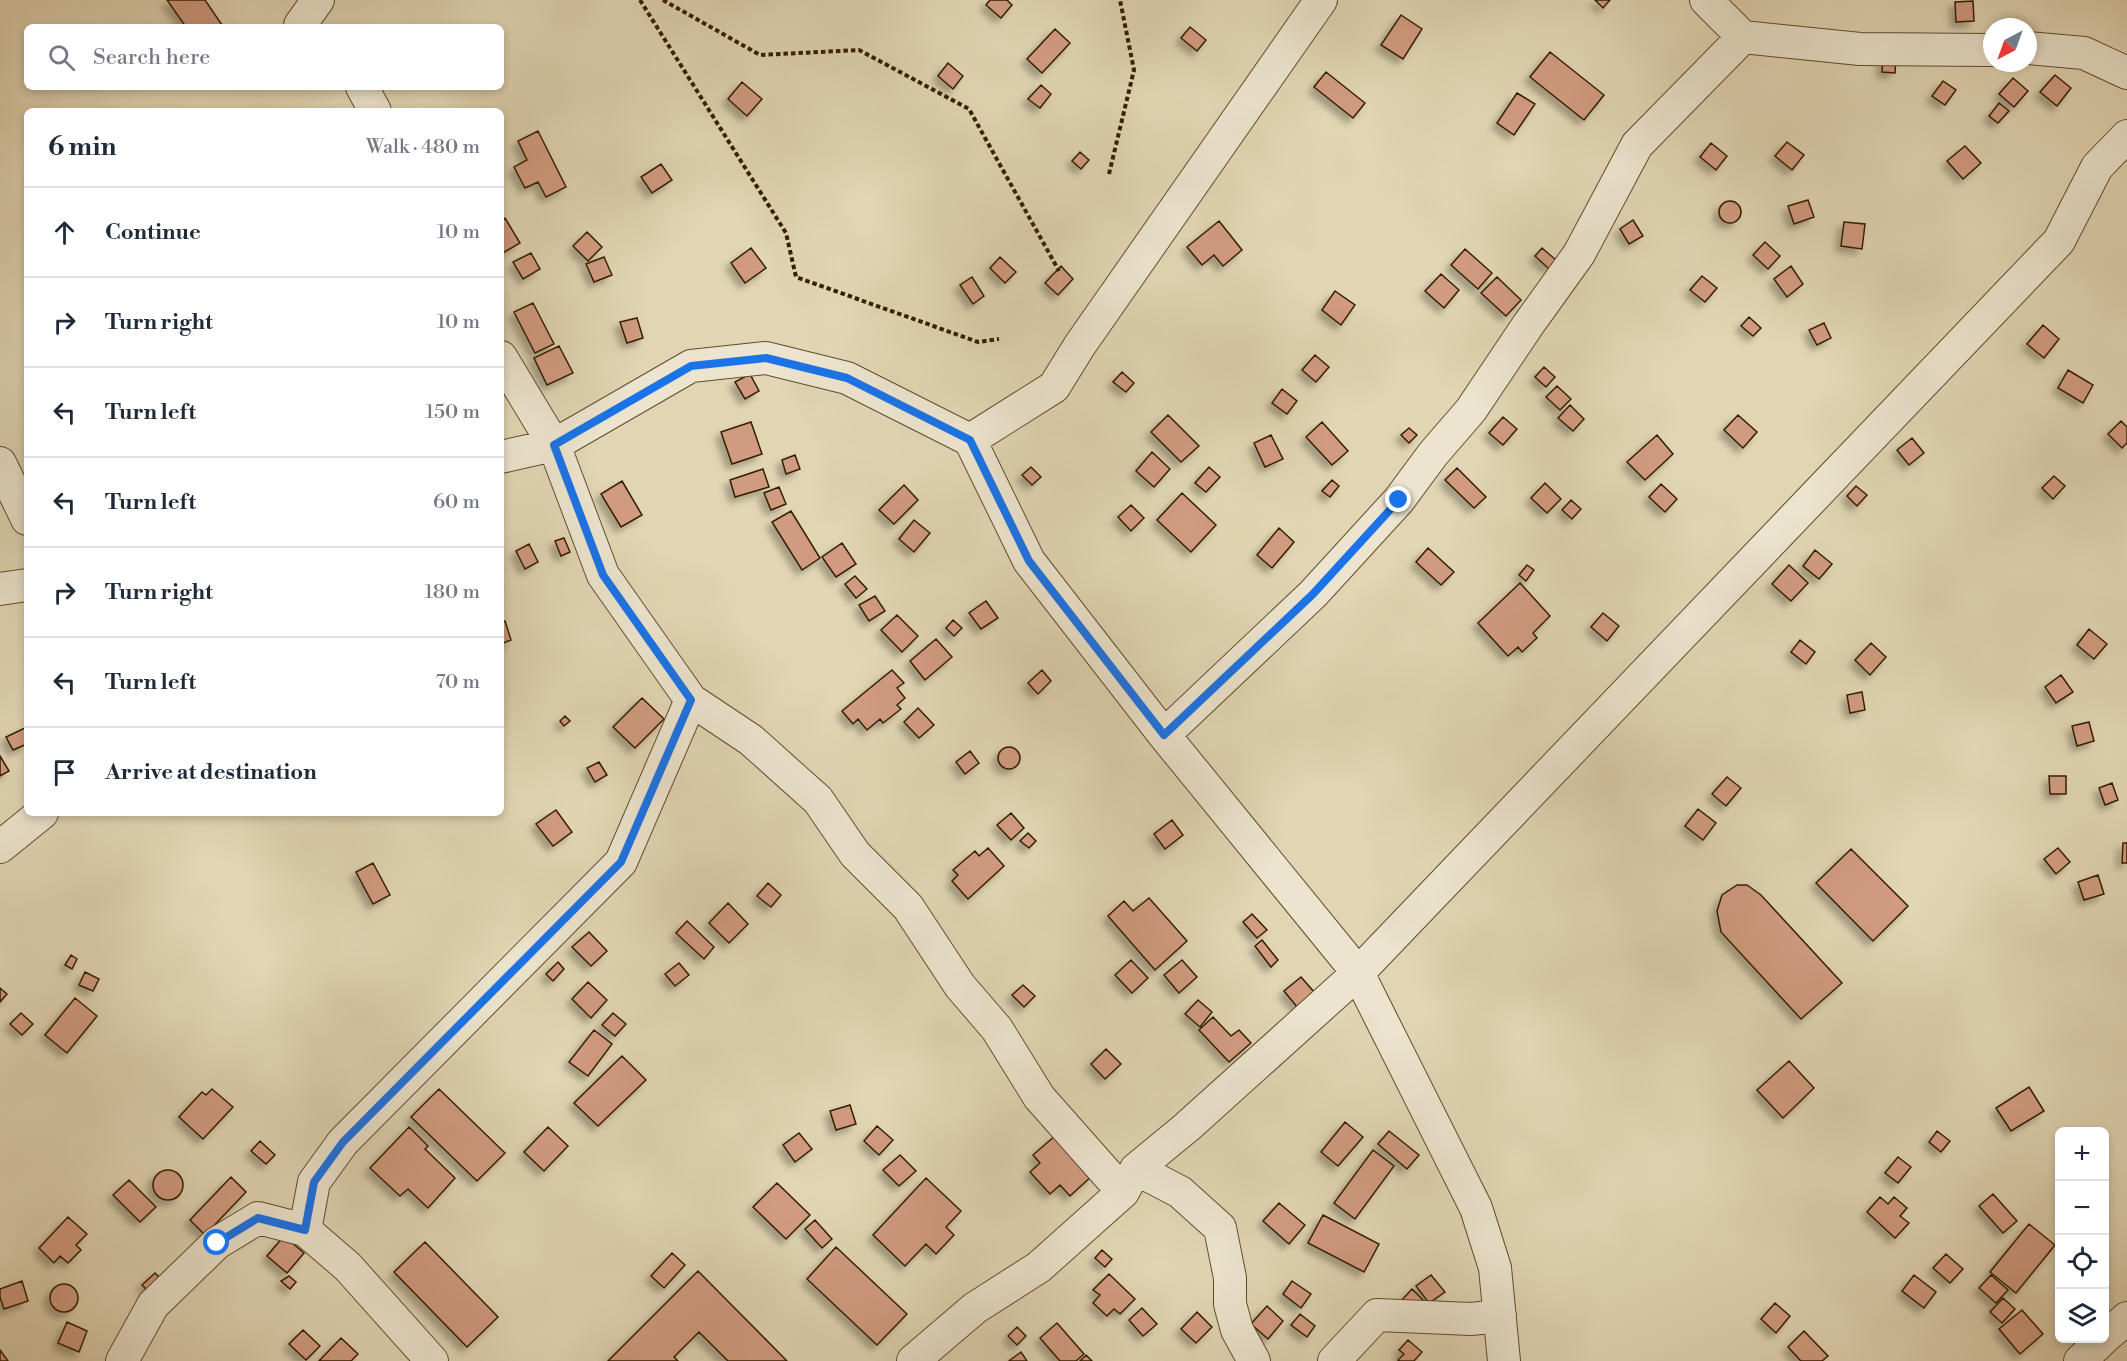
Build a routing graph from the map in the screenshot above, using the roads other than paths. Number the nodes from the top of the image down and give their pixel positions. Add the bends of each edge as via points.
1 (318, 0) edge
2 (1321, 0) edge
3 (1706, 0) edge
4 (301, 24) edge
5 (1743, 37) junction
6 (2037, 49) edge
7 (1983, 50) edge
8 (2127, 73) edge
9 (364, 90) edge
10 (373, 108) edge
11 (2127, 136) edge
12 (504, 362) edge
13 (970, 440) junction
14 (554, 445) junction
15 (504, 456) edge
16 (0, 463) edge
17 (24, 513) edge
18 (24, 585) edge
19 (0, 589) edge
20 (691, 700) junction
21 (1164, 735) junction
22 (38, 816) edge
23 (0, 847) edge
24 (1358, 973) junction
25 (1130, 1180) junction
26 (305, 1230) junction
27 (1500, 1316) junction
28 (2127, 1318) edge
29 (2109, 1334) edge
30 (2099, 1343) edge
31 (122, 1361) edge
32 (432, 1361) edge
33 (913, 1361) edge
34 (1254, 1361) edge
35 (1334, 1361) edge
36 (1504, 1361) edge
37 (2080, 1361) edge

1 - 4 street
2 - 13 street via 1054,387
3 - 5 street
5 - 7 street via 1860,49
5 - 21 street via 1637,145 1580,254 1471,410 1399,500 1313,594
6 - 8 street via 2084,53
9 - 10 street
11 - 24 street via 2097,167 2059,241
12 - 14 street
13 - 14 street via 847,378 766,358 691,366
13 - 21 street via 1029,561
14 - 15 street
14 - 20 street via 603,575
16 - 17 street
18 - 19 street
20 - 25 street via 751,740 818,800 855,854 908,907 960,986 997,1029 1039,1097
20 - 26 street via 621,862 343,1142 314,1182
21 - 24 street
22 - 23 street
24 - 25 street
24 - 27 street via 1476,1208 1495,1268
25 - 33 street via 1039,1267 975,1308
25 - 34 street via 1180,1192 1220,1228 1230,1278 1230,1304 1237,1330
26 - 31 street via 258,1218 217,1243 153,1305
26 - 32 street via 348,1267
27 - 35 street via 1471,1319 1377,1315
27 - 36 street
28 - 29 street
30 - 37 street

